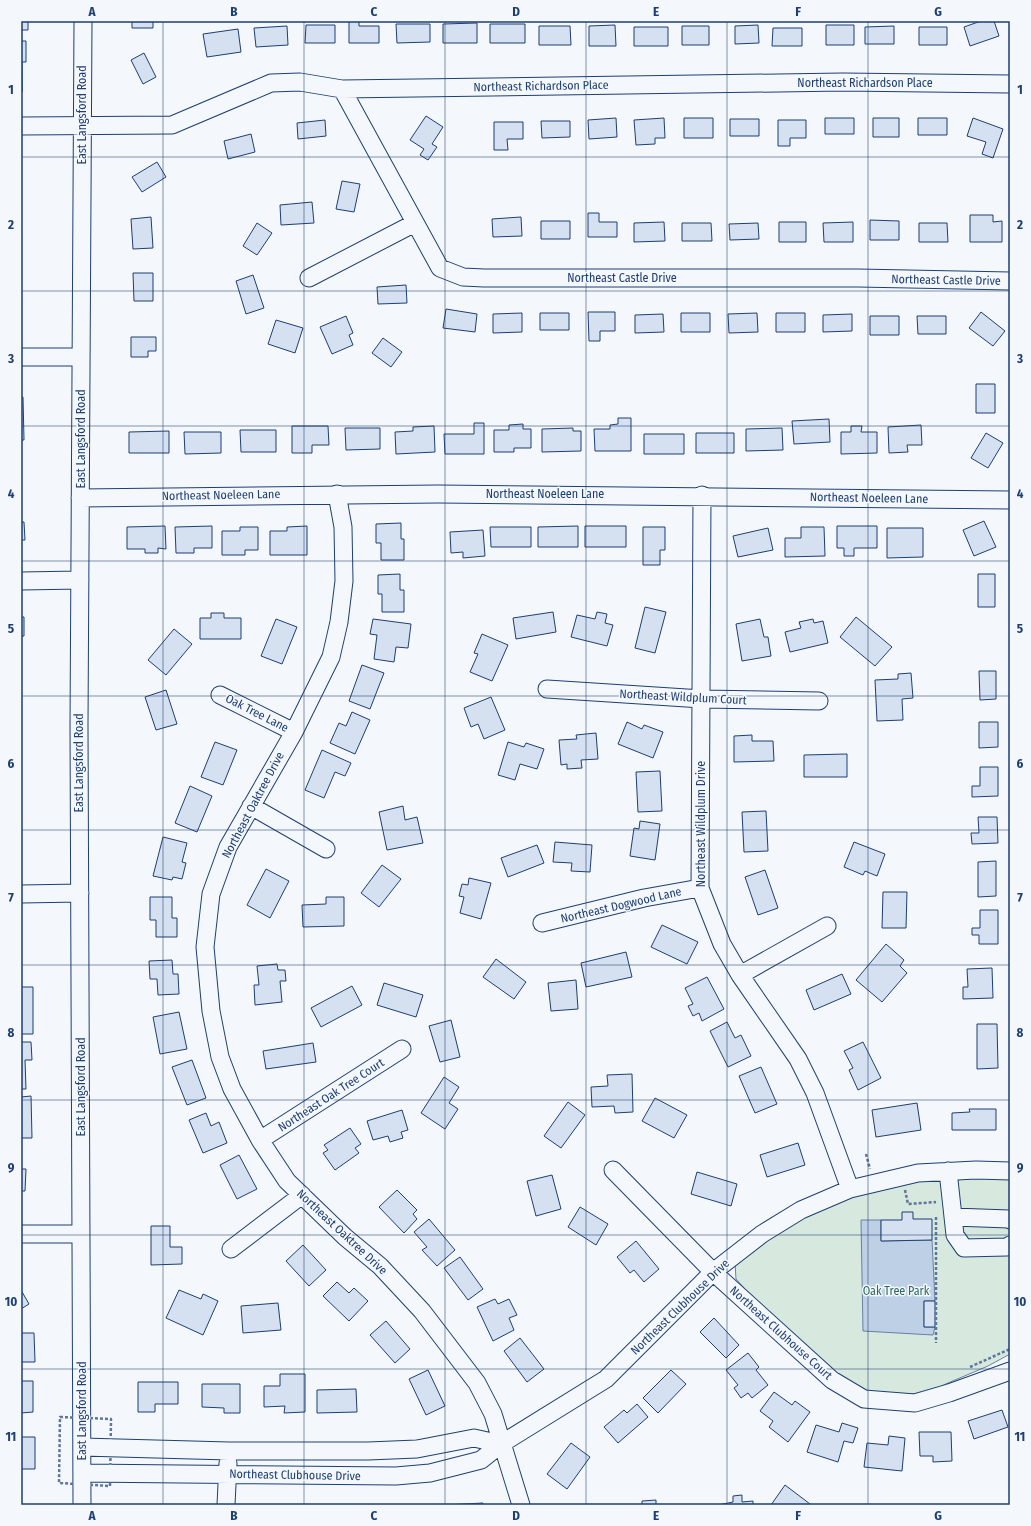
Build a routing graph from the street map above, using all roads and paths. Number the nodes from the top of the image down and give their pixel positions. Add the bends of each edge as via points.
1 (83, 21) edge
2 (1010, 84) edge
3 (342, 89) junction
4 (82, 125) junction
5 (21, 126) edge
6 (415, 223) junction
7 (309, 278) dead end
8 (1010, 282) edge
9 (21, 357) edge
10 (81, 357) junction
11 (336, 494) junction
12 (702, 495) junction
13 (80, 498) junction
14 (1010, 500) edge
15 (80, 580) junction
16 (21, 581) edge
17 (546, 689) dead end
18 (220, 695) dead end
19 (702, 699) junction
20 (819, 701) dead end
21 (294, 732) junction
22 (250, 806) junction
23 (326, 849) dead end
24 (700, 888) junction
25 (80, 893) junction
26 (21, 894) edge
27 (542, 923) dead end
28 (827, 926) dead end
29 (740, 975) junction
30 (402, 1049) dead end
31 (260, 1140) junction
32 (866, 1154) dead end
33 (613, 1170) dead end
34 (1010, 1170) edge
35 (871, 1171) dead end
36 (948, 1171) junction
37 (905, 1188) junction
38 (912, 1188) dead end
39 (850, 1189) junction
40 (898, 1190) dead end
41 (302, 1195) junction
42 (953, 1217) junction
43 (1010, 1220) edge
44 (21, 1234) edge
45 (82, 1234) junction
46 (1010, 1245) edge
47 (231, 1249) dead end
48 (713, 1272) junction
49 (936, 1342) dead end
50 (1010, 1349) edge
51 (969, 1368) dead end
52 (1010, 1371) edge
53 (501, 1444) junction
54 (82, 1448) junction
55 (229, 1451) junction
56 (82, 1473) junction
57 (227, 1474) junction
58 (82, 1505) edge
59 (226, 1505) edge
60 (521, 1505) edge

1 - 4 street, East Langsford Road
2 - 3 street, Northeast Richardson Place via 843,82
3 - 4 street, Northeast Richardson Place via 300,82 271,83 172,126
3 - 6 street, Northeast Castle Drive
4 - 5 street, Northeast Richardson Place
4 - 10 street, East Langsford Road
6 - 7 street
6 - 8 street, Northeast Castle Drive via 440,268 464,277 858,278
9 - 10 street
10 - 13 street, East Langsford Road
11 - 12 street, Northeast Noeleen Lane
11 - 13 street, Northeast Noeleen Lane
11 - 21 street, Northeast Oaktree Drive via 343,527 344,581 339,622 331,657
12 - 14 street, Northeast Noeleen Lane
12 - 19 street, Northeast Wildplum Drive
13 - 15 street, East Langsford Road
15 - 16 street
15 - 25 street, East Langsford Road
17 - 19 street, Northeast Wildplum Court
18 - 21 street, Oak Tree Lane
19 - 20 street, Northeast Wildplum Court
19 - 24 street, Northeast Wildplum Drive
21 - 22 street, Northeast Oaktree Drive
22 - 23 street
22 - 31 street, Northeast Oaktree Drive via 228,847 211,894 205,947 211,1011 220,1057 232,1089
24 - 27 street, Northeast Dogwood Lane via 644,898
24 - 29 street, Northeast Wildplum Drive via 722,944
25 - 26 street
25 - 45 street, East Langsford Road
28 - 29 street
29 - 39 street, Northeast Wildplum Drive via 798,1059 815,1093
30 - 31 street, Northeast Oak Tree Court
31 - 41 street, Northeast Oaktree Drive via 288,1180
32 - 35 path
33 - 48 street, Northeast Clubhouse Court
34 - 36 street, Northeast Clubhouse Drive
36 - 39 street, Northeast Clubhouse Drive via 918,1173
36 - 42 street
37 - 38 path
37 - 40 path
37 - 49 path via 908,1204 936,1201
39 - 48 street, Northeast Clubhouse Drive via 801,1210 762,1234
41 - 47 street
41 - 53 street, Northeast Oaktree Drive via 345,1237 380,1266 422,1310 476,1383 493,1414
42 - 43 street
42 - 46 street via 955,1235 964,1248
44 - 45 street
45 - 54 street, East Langsford Road
48 - 52 street, Northeast Clubhouse Court via 832,1380 864,1399 915,1403
48 - 53 street, Northeast Clubhouse Drive via 606,1379
50 - 51 path
53 - 55 street, Northeast Clubhouse Drive via 474,1438 417,1449
53 - 57 street, Northeast Clubhouse Drive via 481,1460 430,1473 396,1476
53 - 60 street, Northeast Oaktree Drive
54 - 55 street, Northeast Clubhouse Drive
54 - 56 street, East Langsford Road
55 - 57 street
56 - 57 street, Northeast Clubhouse Drive
56 - 58 street, East Langsford Road
57 - 59 street

